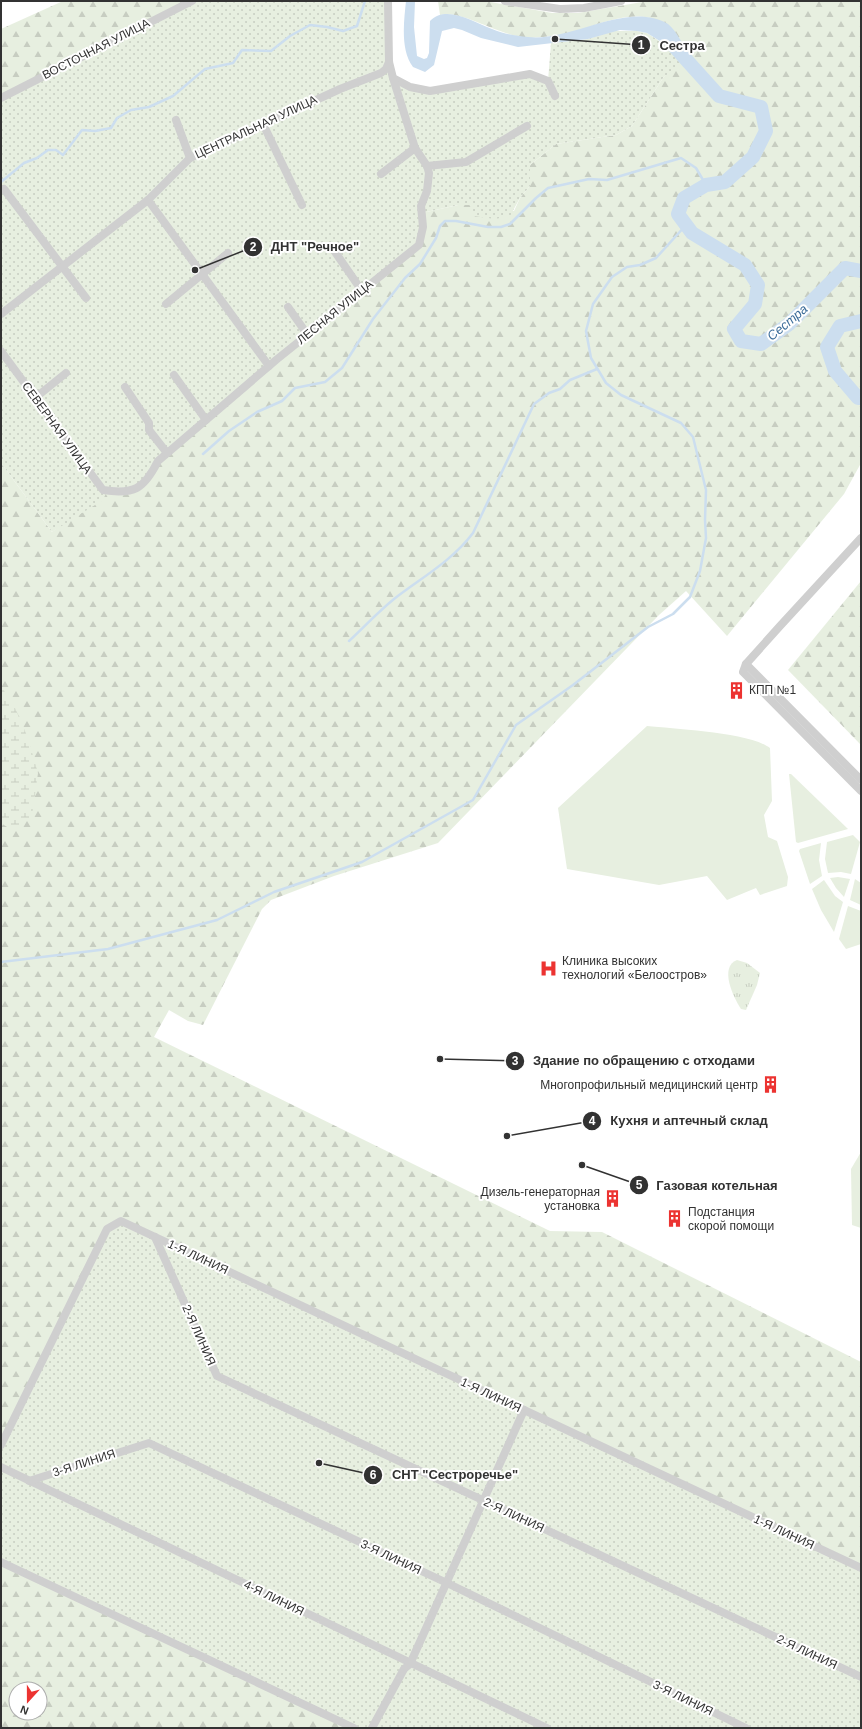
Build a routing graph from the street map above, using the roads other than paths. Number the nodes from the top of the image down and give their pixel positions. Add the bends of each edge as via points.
1 (192, 1) edge
2 (388, 1) edge
3 (505, 1) edge
4 (621, 1) edge
5 (389, 62) junction
6 (393, 78) junction
7 (555, 96) dead end
8 (1, 98) edge
9 (176, 120) dead end
10 (263, 124) junction
11 (527, 126) dead end
12 (415, 148) junction
13 (190, 158) junction
14 (427, 166) junction
15 (381, 174) dead end
16 (4, 189) dead end
17 (148, 200) junction
18 (302, 205) dead end
19 (333, 249) dead end
20 (228, 253) dead end
21 (63, 266) junction
22 (202, 275) junction
23 (362, 291) junction
24 (86, 298) dead end
25 (166, 304) dead end
26 (288, 308) dead end
27 (1, 314) edge
28 (307, 334) junction
29 (1, 351) edge
30 (269, 366) junction
31 (66, 373) dead end
32 (174, 375) dead end
33 (125, 387) dead end
34 (35, 398) junction
35 (206, 420) junction
36 (167, 453) junction
37 (121, 493) joint
38 (861, 538) edge
39 (746, 664) junction
40 (861, 780) edge
41 (861, 791) edge
42 (155, 1237) junction
43 (524, 1410) junction
44 (1, 1444) edge
45 (1, 1467) edge
46 (29, 1481) junction
47 (484, 1501) junction
48 (1, 1562) edge
49 (861, 1568) edge
50 (447, 1583) junction
51 (410, 1664) junction
52 (861, 1677) edge
53 (354, 1728) edge
54 (372, 1728) edge
55 (547, 1728) edge
56 (746, 1728) edge

1 - 8 street, ВОСТОЧНАЯ УЛИЦА
2 - 5 street
3 - 4 street via 560,9 584,8
5 - 6 street
5 - 10 street, ЦЕНТРАЛЬНАЯ УЛИЦА via 381,73
6 - 7 street via 410,87 430,90 530,74 548,81
6 - 12 street
9 - 13 street
10 - 13 street, ЦЕНТРАЛЬНАЯ УЛИЦА
10 - 18 street
11 - 14 street via 466,162
12 - 14 street
12 - 15 street
13 - 17 street, ЦЕНТРАЛЬНАЯ УЛИЦА
14 - 23 street, ЛЕСНАЯ УЛИЦА via 428,180 421,206 423,227 419,245
16 - 21 street
17 - 21 street, ЦЕНТРАЛЬНАЯ УЛИЦА
17 - 22 street
19 - 23 street
20 - 22 street
21 - 24 street
21 - 27 street, ЦЕНТРАЛЬНАЯ УЛИЦА
22 - 25 street
22 - 30 street
23 - 28 street, ЛЕСНАЯ УЛИЦА
26 - 28 street
28 - 30 street, ЛЕСНАЯ УЛИЦА
29 - 34 street, СЕВЕРНАЯ УЛИЦА
30 - 35 street, ЛЕСНАЯ УЛИЦА
31 - 34 street
32 - 35 street
33 - 36 street via 149,423 149,430
34 - 37 street, СЕВЕРНАЯ УЛИЦА via 103,490
35 - 36 street, ЛЕСНАЯ УЛИЦА
36 - 37 street, ЛЕСНАЯ УЛИЦА via 158,461 149,478 141,486
38 - 39 street
39 - 40 street
39 - 41 street via 743,672
42 - 43 street, 1-Я ЛИНИЯ
42 - 44 street, 1-Я ЛИНИЯ via 121,1221 107,1229
42 - 47 street, 2-Я ЛИНИЯ via 217,1376
43 - 47 street
43 - 49 street, 1-Я ЛИНИЯ
45 - 46 street, 4-Я ЛИНИЯ
46 - 50 street, 3-Я ЛИНИЯ via 149,1443
46 - 51 street, 4-Я ЛИНИЯ
47 - 50 street
47 - 52 street, 2-Я ЛИНИЯ
48 - 53 street
50 - 51 street
50 - 56 street, 3-Я ЛИНИЯ
51 - 54 street via 404,1669
51 - 55 street, 4-Я ЛИНИЯ

